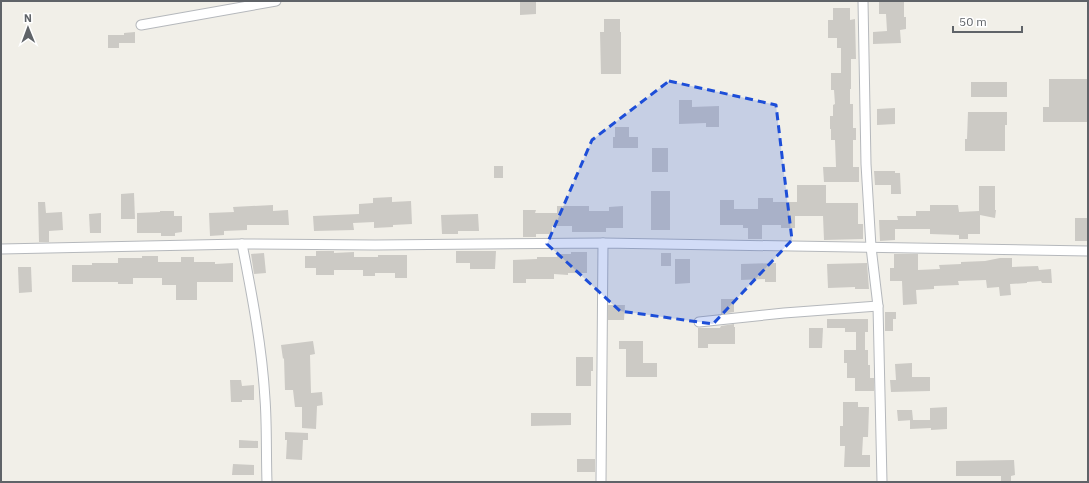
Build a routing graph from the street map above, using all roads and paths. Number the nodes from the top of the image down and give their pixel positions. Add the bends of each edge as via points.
1 (276, 1) edge
2 (863, 1) edge
3 (141, 25) dead end
4 (603, 243) junction
5 (242, 244) junction
6 (871, 247) junction
7 (1, 249) edge
8 (1088, 251) edge
9 (878, 306) junction
10 (699, 322) dead end
11 (266, 482) edge
12 (601, 482) edge
13 (882, 482) edge

1 - 3 street
2 - 6 street via 866,164
4 - 5 street
4 - 6 street
4 - 12 street
5 - 7 street
5 - 11 street via 263,378
6 - 8 street
6 - 9 street
9 - 10 street
9 - 13 street

